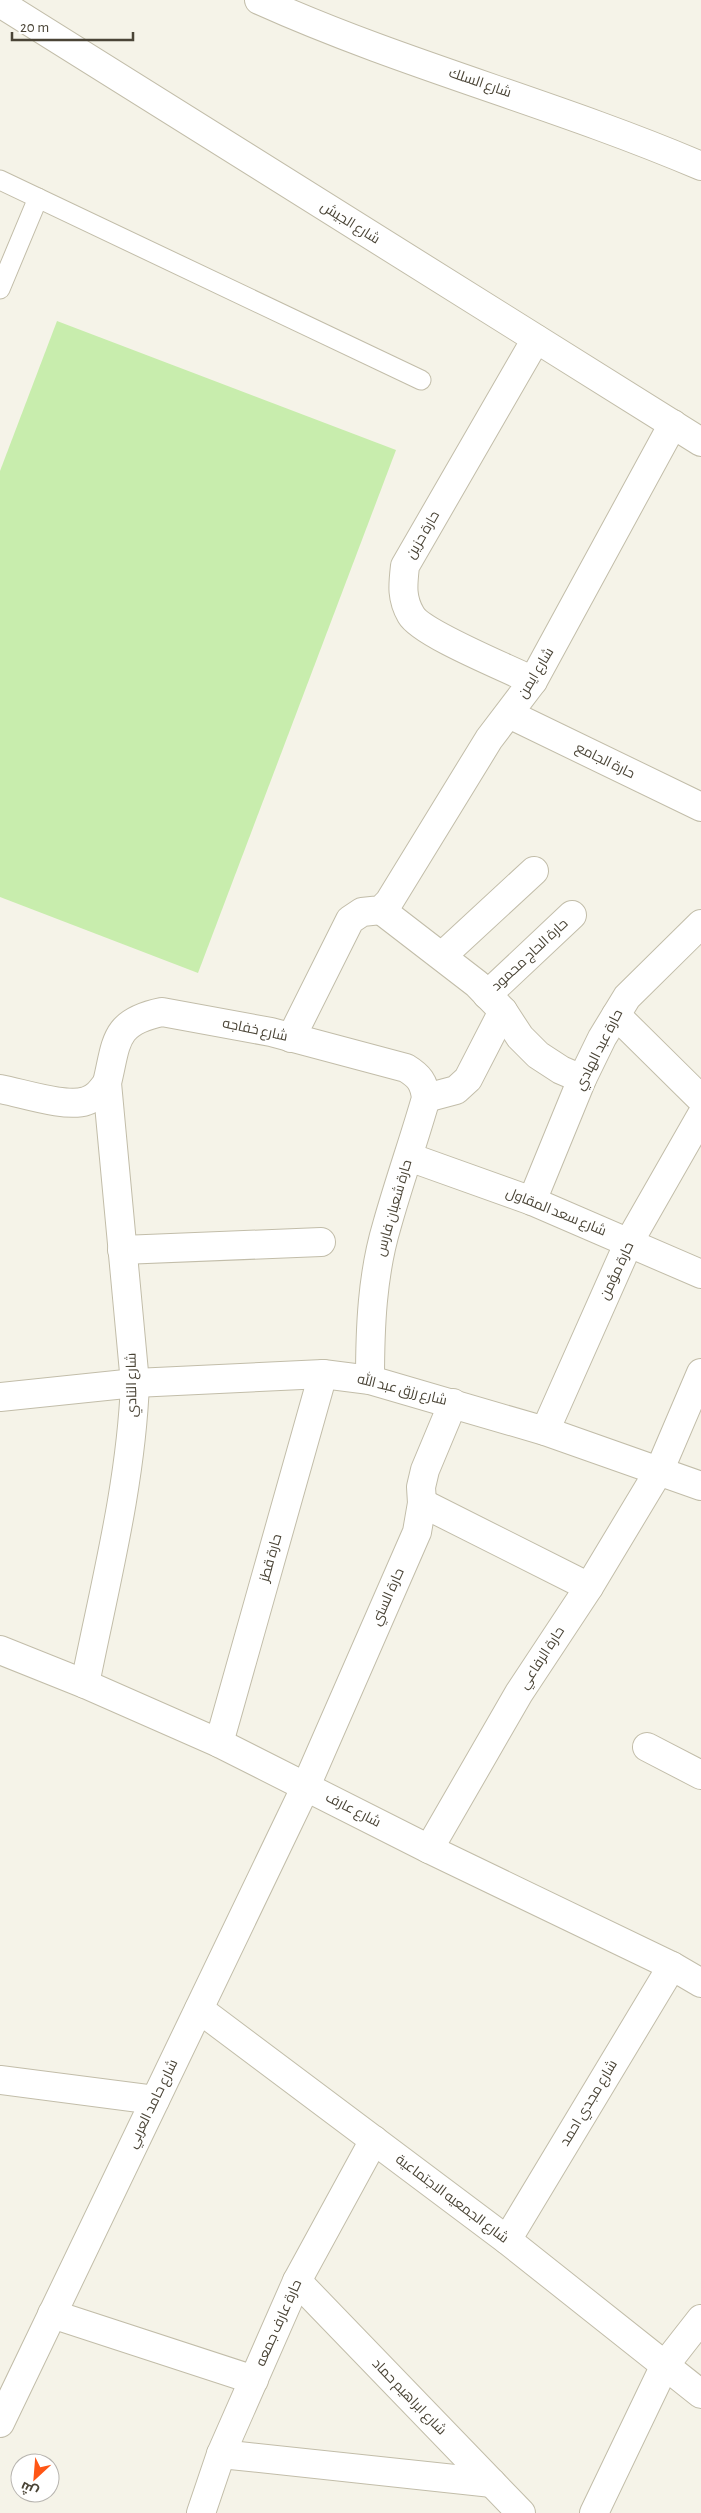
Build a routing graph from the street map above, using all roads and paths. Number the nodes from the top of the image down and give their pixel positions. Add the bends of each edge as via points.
1 (259, 0) edge
2 (0, 3) edge
3 (701, 166) edge
4 (0, 180) edge
5 (38, 198) junction
6 (0, 289) edge
7 (536, 339) junction
8 (421, 380) dead end
9 (672, 424) junction
10 (701, 442) edge
11 (534, 681) junction
12 (510, 714) junction
13 (701, 807) edge
14 (534, 872) dead end
15 (380, 910) junction
16 (572, 915) dead end
17 (701, 924) edge
18 (442, 956) junction
19 (495, 1003) junction
20 (616, 1015) junction
21 (291, 1038) junction
22 (582, 1079) junction
23 (107, 1083) junction
24 (0, 1088) edge
25 (426, 1098) junction
26 (701, 1099) edge
27 (701, 1116) edge
28 (409, 1157) junction
29 (532, 1201) junction
30 (322, 1242) dead end
31 (629, 1242) junction
32 (122, 1250) junction
33 (701, 1274) edge
34 (701, 1373) edge
35 (323, 1374) junction
36 (370, 1380) junction
37 (135, 1383) junction
38 (0, 1397) edge
39 (452, 1403) junction
40 (545, 1431) junction
41 (660, 1470) junction
42 (701, 1486) edge
43 (422, 1503) junction
44 (589, 1587) junction
45 (0, 1650) edge
46 (85, 1684) junction
47 (219, 1743) junction
48 (647, 1747) dead end
49 (701, 1775) edge
50 (306, 1786) junction
51 (428, 1849) junction
52 (672, 1966) junction
53 (701, 1983) edge
54 (199, 2009) junction
55 (0, 2080) edge
56 (155, 2100) junction
57 (374, 2140) junction
58 (507, 2240) junction
59 (297, 2281) junction
60 (52, 2314) junction
61 (701, 2320) edge
62 (665, 2365) junction
63 (254, 2380) junction
64 (701, 2394) edge
65 (0, 2423) edge
66 (221, 2454) junction
67 (492, 2483) junction
68 (201, 2513) edge
69 (521, 2513) edge
70 (594, 2513) edge

1 - 3 street, شارع السلك via 373,47 543,104
2 - 7 street, شارع الجيش
4 - 5 lane
5 - 6 lane
5 - 8 lane
7 - 9 street, شارع الجيش
7 - 11 street, حارة حزين via 405,566 402,592 411,616 432,631
9 - 10 street, شارع الجيش
9 - 11 street, شارع ايمن
11 - 12 street, شارع ايمن
12 - 13 street, حارة الجامع
12 - 15 street, شارع ايمن via 489,739 389,902
14 - 18 street
15 - 18 street
15 - 21 street via 362,912 350,920
16 - 19 street, حارة الحاج محمود
17 - 20 street, حارة عبد الهادي via 627,997
18 - 19 street
19 - 22 street via 538,1055 560,1070
19 - 25 street, حارة الحاج محمود via 468,1079 456,1090
20 - 22 street, حارة عبد الهادي
20 - 26 street
21 - 23 street, شارع خفاجه via 162,1012 146,1015 133,1022 117,1039
21 - 25 street, شارع خفاجه via 406,1068 419,1076
22 - 29 street, حارة عبد الهادي
23 - 24 street via 99,1094 87,1101 74,1103
23 - 32 street, شارع النادي
25 - 28 street, حارة شعبان فارس
27 - 31 street, حارة مؤمن
28 - 29 street, شارع سعد المقاول
28 - 36 street, حارة شعبان فارس via 386,1226 375,1281
29 - 31 street, شارع سعد المقاول
30 - 32 street
31 - 33 street, شارع سعد المقاول
31 - 40 street, حارة مؤمن
32 - 37 street, شارع النادي
34 - 41 street, حارة الرفاعي
35 - 36 street, شارع رزق عبد الله
35 - 37 street, شارع رزق عبد الله
35 - 47 street, حارة قطز
36 - 39 street, شارع رزق عبد الله
37 - 38 street, شارع رزق عبد الله
37 - 46 street, شارع النادي via 129,1466
39 - 40 street, شارع رزق عبد الله
39 - 43 street, حارة السني via 425,1470
40 - 41 street, شارع رزق عبد الله
41 - 42 street, شارع رزق عبد الله
41 - 44 street, حارة الرفاعي
43 - 44 street
43 - 50 street, حارة السني via 417,1532
44 - 51 street, حارة الرفاعي via 519,1693
45 - 46 street, شارع عارف
46 - 47 street, شارع عارف
47 - 50 street, شارع عارف
48 - 49 street
50 - 51 street, شارع عارف
50 - 54 street, شارع حامد العربي
51 - 52 street, شارع عارف
52 - 53 street, شارع عارف
52 - 58 street, شارع مجدي احمد
54 - 56 street, شارع حامد العربي
54 - 57 street, شارع الجمعيه الاجتماعية
55 - 56 street
56 - 60 street, شارع حامد العربي
57 - 58 street, شارع الجمعيه الاجتماعية
57 - 59 street, حارة عارف جمعه
58 - 62 street, شارع الجمعيه الاجتماعية
59 - 63 street, حارة عارف جمعه
59 - 67 street, شارع ابراهيم حماد
60 - 63 street
60 - 65 street, شارع حامد العربي
61 - 62 street
62 - 64 street, شارع الجمعيه الاجتماعية
62 - 70 street
63 - 66 street, حارة عارف جمعه
66 - 67 street
66 - 68 street, حارة عارف جمعه
67 - 69 street, شارع ابراهيم حماد

